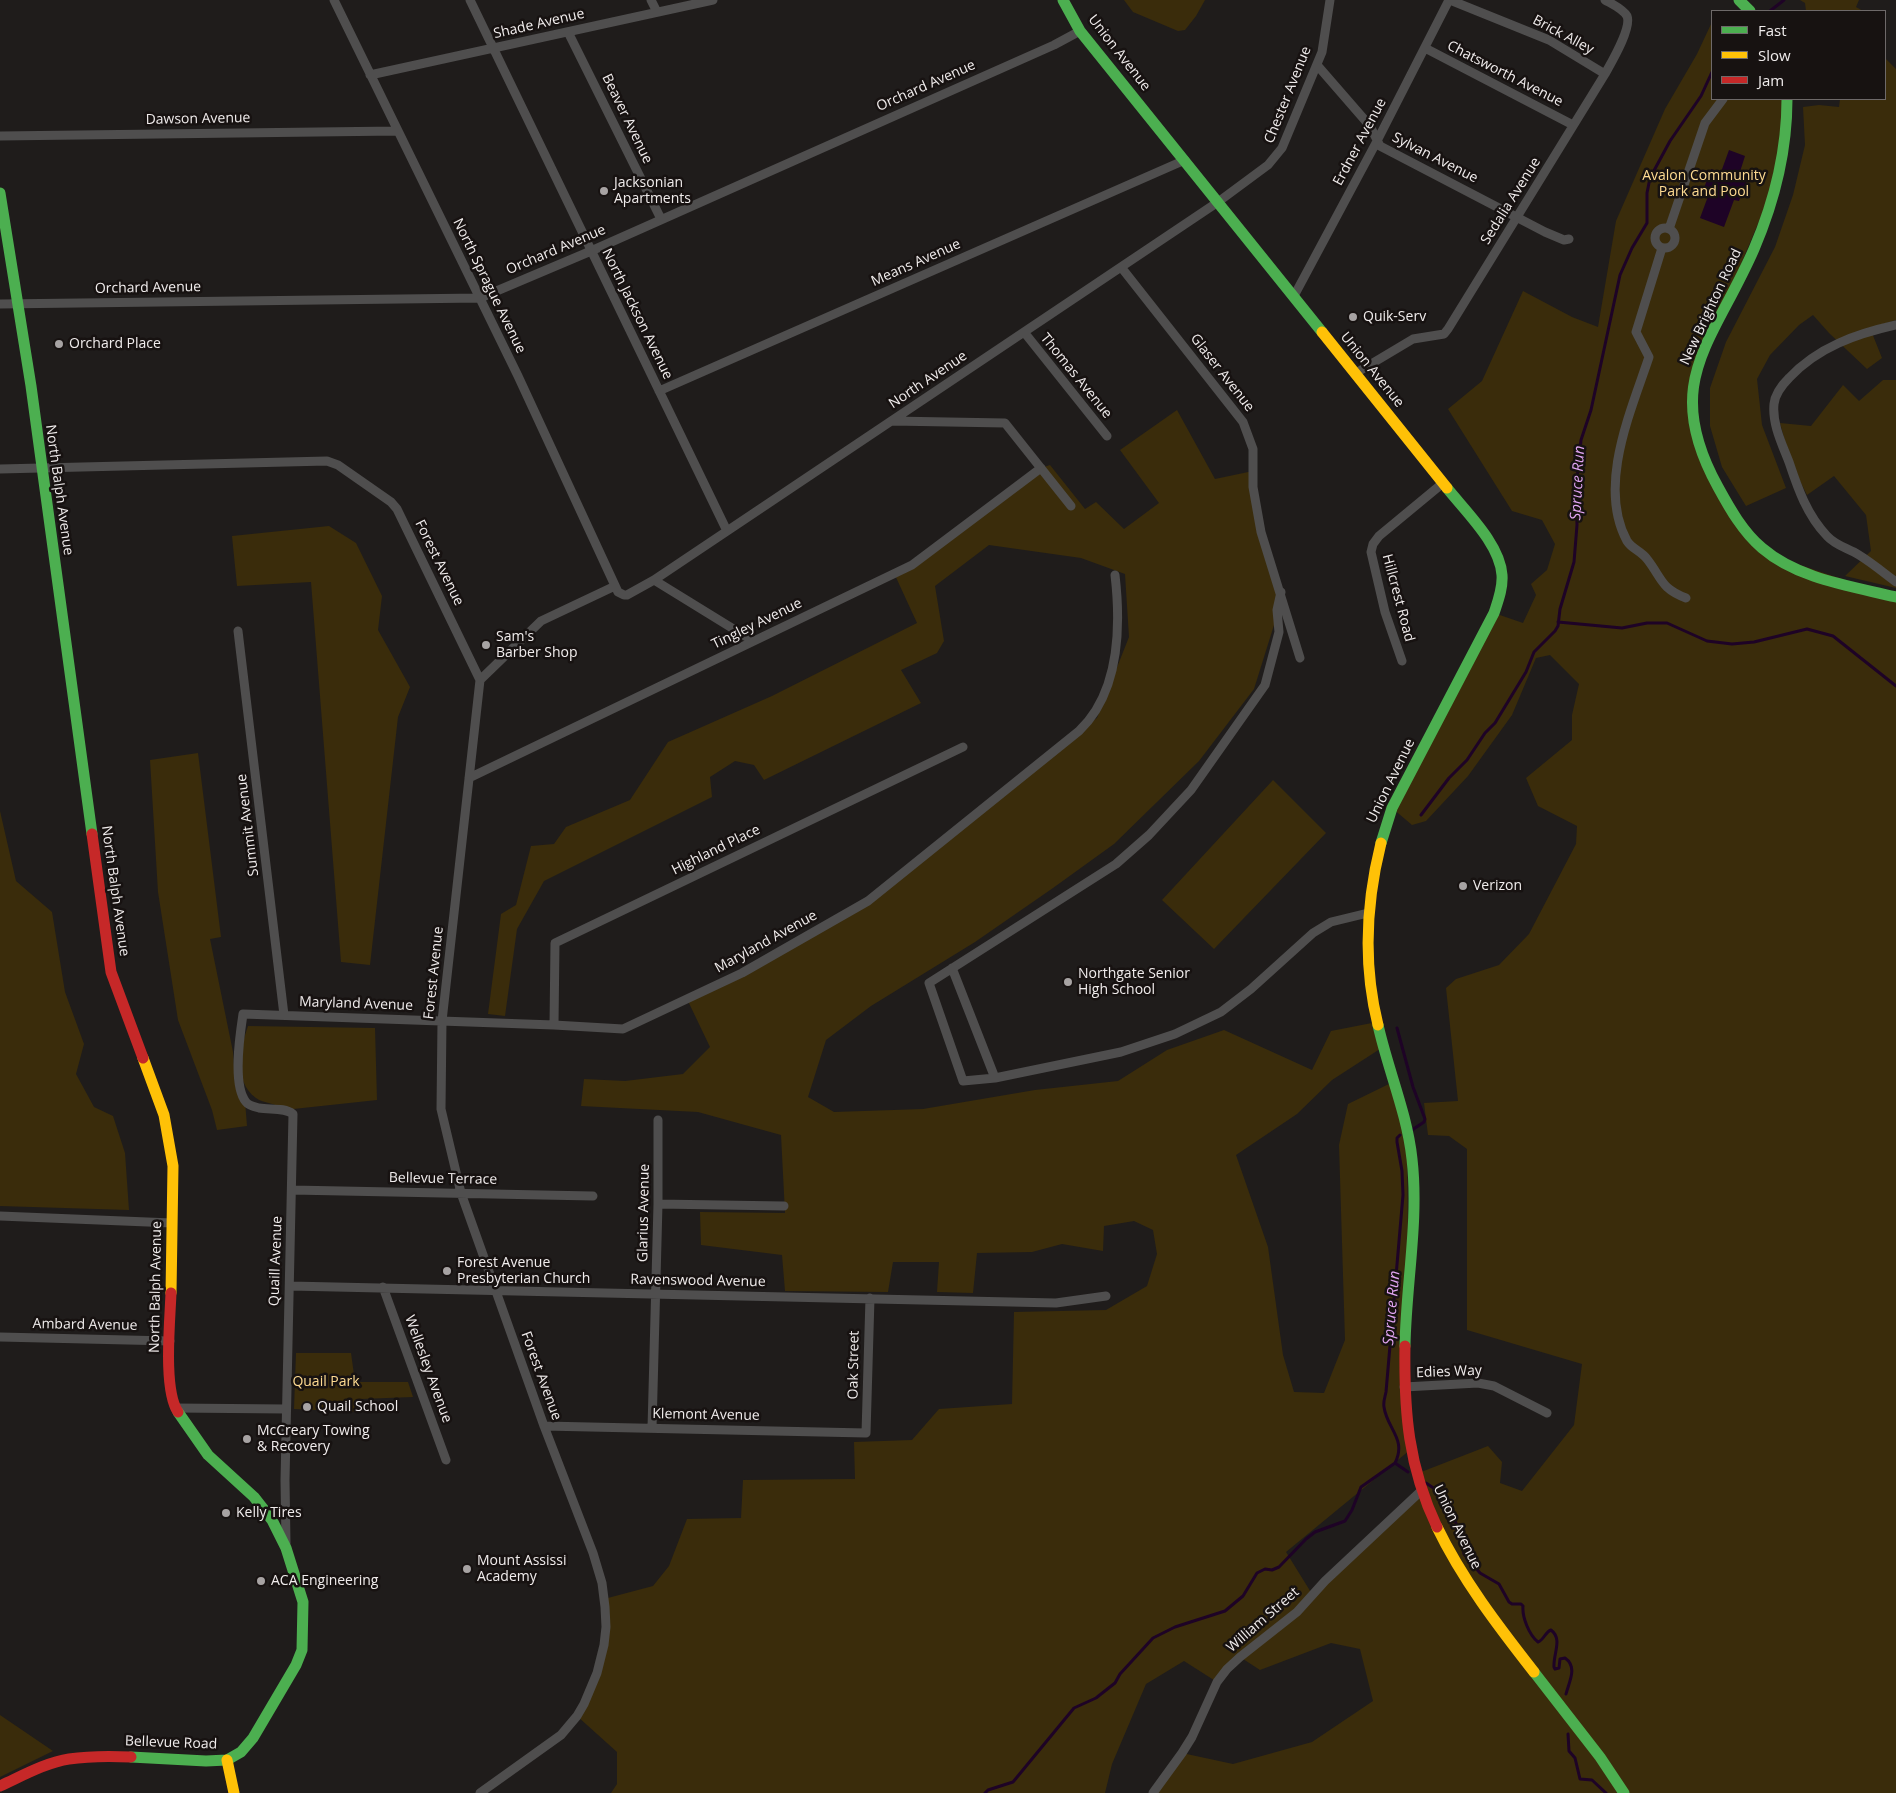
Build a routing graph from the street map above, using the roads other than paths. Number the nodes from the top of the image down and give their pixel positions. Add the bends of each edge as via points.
1 (334, 0) edge
2 (470, 0) edge
3 (651, 0) edge
4 (713, 0) edge
5 (1063, 0) edge
6 (1330, 0) edge
7 (1449, 0) edge
8 (1605, 0) edge
9 (1739, 0) edge
10 (1749, 10) edge
11 (657, 12) junction
12 (1080, 31) junction
13 (568, 32) junction
14 (1425, 48) junction
15 (493, 49) junction
16 (1317, 65) junction
17 (1605, 74) junction
18 (370, 75) junction
19 (1722, 100) edge
20 (1787, 100) edge
21 (1574, 125) junction
22 (397, 131) junction
23 (0, 136) edge
24 (1377, 141) junction
25 (1185, 160) junction
26 (0, 194) edge
27 (1218, 202) junction
28 (1518, 217) junction
29 (661, 219) junction
30 (1669, 229) junction
31 (1569, 239) dead end
32 (1662, 248) junction
33 (591, 250) junction
34 (1121, 267) junction
35 (1294, 296) junction
36 (480, 298) junction
37 (0, 304) edge
38 (17, 304) junction
39 (1896, 324) edge
40 (1024, 332) junction
41 (1356, 374) junction
42 (659, 392) junction
43 (892, 421) junction
44 (1107, 436) dead end
45 (41, 468) junction
46 (1041, 468) junction
47 (0, 469) edge
48 (1443, 483) junction
49 (1072, 506) dead end
50 (727, 531) junction
51 (1115, 575) dead end
52 (654, 580) junction
53 (1896, 582) edge
54 (615, 586) junction
55 (1281, 592) junction
56 (1896, 597) edge
57 (1686, 598) dead end
58 (238, 631) dead end
59 (752, 641) junction
60 (1300, 658) dead end
61 (1402, 661) dead end
62 (480, 680) junction
63 (963, 747) dead end
64 (469, 778) junction
65 (1368, 913) junction
66 (952, 968) junction
67 (243, 1014) joint
68 (284, 1015) junction
69 (442, 1021) junction
70 (554, 1025) junction
71 (995, 1078) junction
72 (658, 1120) dead end
73 (292, 1190) junction
74 (461, 1193) junction
75 (593, 1196) dead end
76 (658, 1204) junction
77 (784, 1206) dead end
78 (0, 1216) edge
79 (172, 1223) junction
80 (290, 1286) junction
81 (383, 1287) junction
82 (496, 1290) junction
83 (656, 1294) junction
84 (1106, 1296) dead end
85 (870, 1298) junction
86 (0, 1337) edge
87 (170, 1341) junction
88 (1404, 1387) junction
89 (175, 1408) junction
90 (286, 1409) junction
91 (1547, 1413) dead end
92 (544, 1426) junction
93 (652, 1428) junction
94 (866, 1433) joint
95 (446, 1460) dead end
96 (1421, 1490) junction
97 (286, 1548) junction
98 (227, 1760) junction
99 (0, 1786) edge
100 (234, 1793) edge
101 (480, 1793) edge
102 (1153, 1793) edge
103 (1624, 1793) edge

1 - 18 street, North Sprague Avenue
2 - 15 street, North Jackson Avenue
3 - 11 street
4 - 11 street, Shade Avenue
5 - 12 street, Union Avenue
6 - 16 street, Chester Avenue
7 - 14 street, Erdner Avenue
7 - 17 street, Brick Alley via 1549,40
8 - 17 street, Sedalia Avenue via 1623,11 1628,20 1623,39
9 - 10 street
11 - 13 street, Shade Avenue
12 - 25 street, Union Avenue
12 - 29 street, Orchard Avenue
13 - 15 street, Shade Avenue
13 - 29 street, Beaver Avenue
14 - 21 street, Chatsworth Avenue
14 - 24 street, Erdner Avenue
15 - 18 street, Shade Avenue
15 - 33 street, North Jackson Avenue
16 - 24 street, Sylvan Avenue via 1370,126
16 - 27 street, Chester Avenue via 1276,158
17 - 21 street, Sedalia Avenue
18 - 22 street, North Sprague Avenue
19 - 30 street via 1705,123
20 - 56 street, New Brighton Road via 1783,159 1770,208 1751,256 1704,350 1694,382 1692,411 1696,437 1710,474 1730,510 1750,537 1770,555 1798,569
21 - 28 street, Sedalia Avenue
22 - 23 street, Dawson Avenue
22 - 36 street, North Sprague Avenue
24 - 28 street, Sylvan Avenue via 1380,146
24 - 35 street, Erdner Avenue
25 - 27 street, Union Avenue
25 - 42 street, Means Avenue
26 - 38 street, North Balph Avenue
27 - 34 street, North Avenue
27 - 35 street, Union Avenue
28 - 31 street, Sylvan Avenue via 1544,232
28 - 41 street, Sedalia Avenue via 1444,334 1413,339
29 - 33 street, Orchard Avenue
30 - 32 street via 1660,230 1656,235 1656,242
30 - 32 street via 1676,240 1672,246
32 - 57 street via 1636,332 1649,357 1622,442 1616,474 1617,508 1628,543 1646,557 1665,587
33 - 36 street, Orchard Avenue
33 - 42 street, North Jackson Avenue
34 - 40 street, North Avenue
34 - 55 street, Glaser Avenue via 1243,422 1253,449 1253,487 1260,532
35 - 41 street, Union Avenue
36 - 38 street, Orchard Avenue
36 - 54 street, North Sprague Avenue
37 - 38 street, Orchard Avenue
38 - 45 street, North Balph Avenue
39 - 53 street via 1840,341 1818,354 1780,388 1774,402 1774,417 1801,497 1812,517 1828,537
40 - 43 street, North Avenue
40 - 44 street, Thomas Avenue
41 - 48 street, Union Avenue
42 - 50 street, North Jackson Avenue
43 - 46 street via 1005,423
43 - 50 street, North Avenue
45 - 47 street, Forest Avenue
45 - 62 street, Forest Avenue via 326,462 338,465 397,509
45 - 79 street, North Balph Avenue via 111,972 164,1115 173,1166
46 - 49 street
46 - 59 street, Tingley Avenue via 912,565
48 - 61 street, Hillcrest Road via 1379,536 1371,552 1384,610
48 - 65 street, Union Avenue via 1495,550 1502,592 1392,808 1382,833
50 - 52 street, North Avenue
51 - 70 street, Maryland Avenue via 1118,602 1116,655 1092,719 868,901 742,973 623,1029
52 - 54 street, North Avenue via 627,595 620,594
52 - 59 street
54 - 62 street via 541,621
55 - 60 street, Glaser Avenue
55 - 66 street via 1277,610 1279,632 1266,685 1191,790 1149,835 1116,864
58 - 68 street, Summit Avenue
59 - 64 street, Tingley Avenue
62 - 64 street, Forest Avenue
63 - 70 street, Highland Place via 555,943
64 - 69 street, Forest Avenue
65 - 71 street via 1325,925 1221,1012 1176,1034 1121,1052
65 - 88 street, Union Avenue via 1367,955 1374,1008 1407,1132 1414,1175
66 - 71 street
66 - 71 street via 928,983 963,1081
67 - 68 street, Maryland Avenue
67 - 73 street, Quaill Avenue via 238,1044 238,1079 243,1098 258,1108 293,1114
68 - 69 street, Maryland Avenue
69 - 70 street, Maryland Avenue
69 - 74 street, Forest Avenue via 441,1109
72 - 76 street, Glarius Avenue
73 - 74 street, Bellevue Terrace
73 - 80 street, Quaill Avenue
74 - 75 street, Bellevue Terrace
74 - 82 street, Forest Avenue
76 - 77 street
76 - 83 street, Glarius Avenue
78 - 79 street
79 - 87 street, North Balph Avenue
80 - 81 street, Ravenswood Avenue
80 - 90 street, Quaill Avenue
81 - 82 street, Ravenswood Avenue
81 - 95 street, Wellesley Avenue
82 - 83 street, Ravenswood Avenue
82 - 92 street, Forest Avenue
83 - 85 street, Ravenswood Avenue
83 - 93 street, Glarius Avenue
84 - 85 street, Ravenswood Avenue via 1056,1303
85 - 94 street, Oak Street
86 - 87 street, Ambard Avenue
87 - 89 street, North Balph Avenue via 169,1380
88 - 91 street, Edies Way via 1478,1383 1494,1386
88 - 96 street, Union Avenue via 1410,1450
89 - 90 street
89 - 97 street, North Balph Avenue via 208,1455 254,1497 272,1520
90 - 97 street, Quaill Avenue
92 - 93 street, Klemont Avenue
92 - 101 street, Forest Avenue via 602,1583 606,1627 604,1645 584,1704 561,1735
93 - 94 street, Klemont Avenue
96 - 102 street, William Street via 1297,1612 1227,1670 1187,1745
96 - 103 street, Union Avenue via 1452,1558 1472,1590 1587,1738
97 - 98 street, Bellevue Road via 303,1602 302,1650 296,1666 253,1738 241,1752
98 - 99 street, Bellevue Road via 115,1756 67,1759
98 - 100 street

